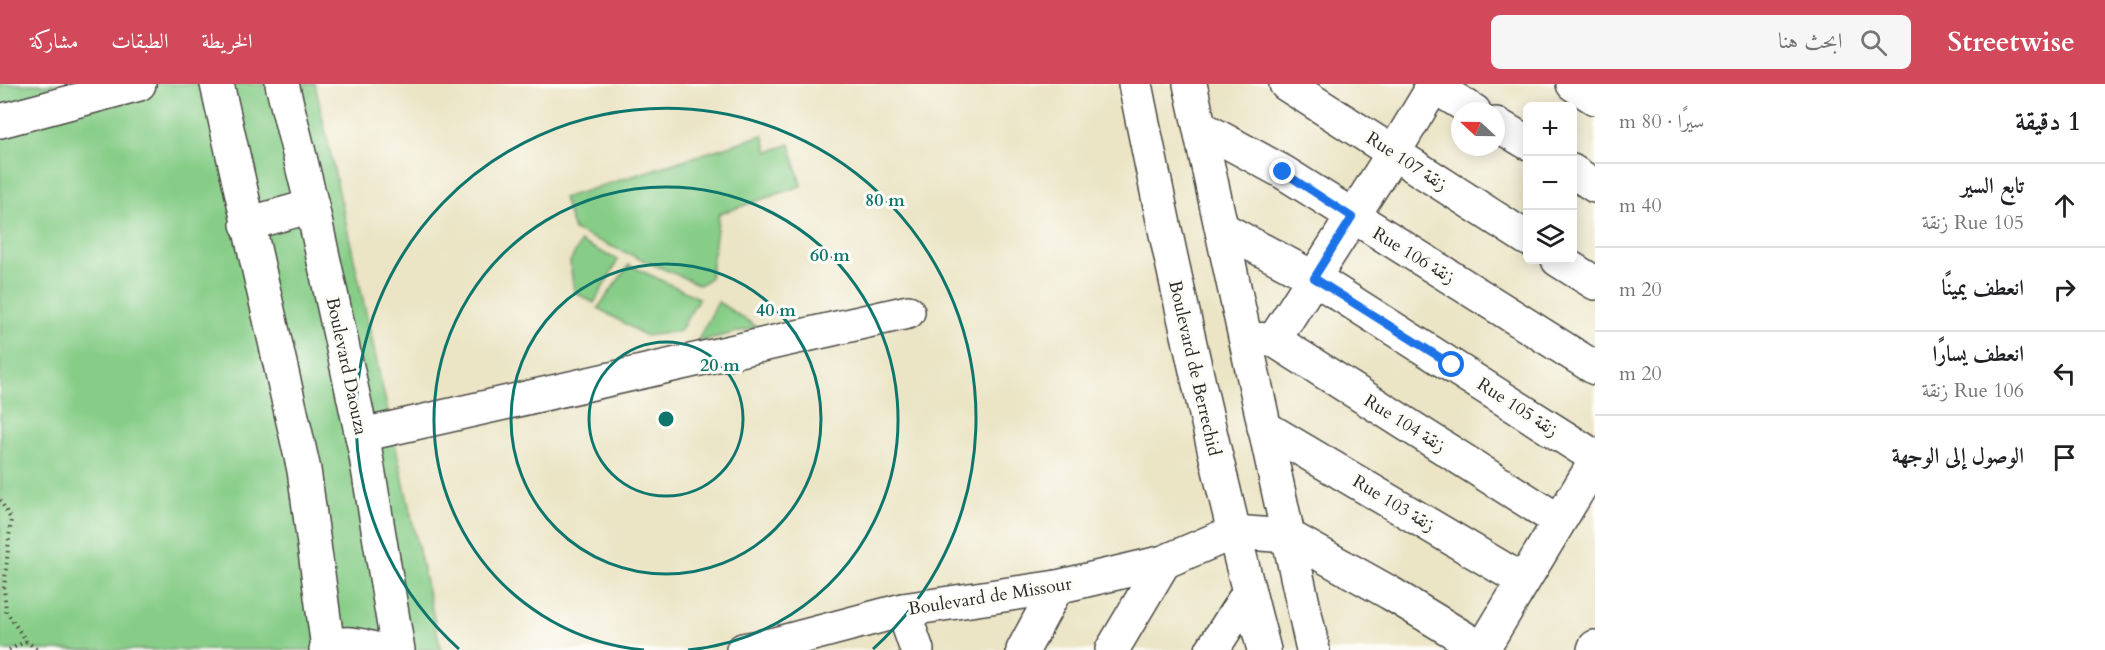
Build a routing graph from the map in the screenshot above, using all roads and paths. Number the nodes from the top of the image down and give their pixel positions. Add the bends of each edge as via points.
1 (139, 84) edge
2 (217, 84) edge
3 (282, 84) edge
4 (1135, 84) edge
5 (1190, 84) edge
6 (1286, 84) edge
7 (1573, 84) edge
8 (1433, 85) edge
9 (1595, 98) edge
10 (1460, 102) edge
11 (0, 122) edge
12 (1200, 127) junction
13 (1505, 130) edge
14 (1523, 141) edge
15 (1394, 152) junction
16 (1577, 174) edge
17 (1595, 186) edge
18 (312, 206) junction
19 (1352, 217) junction
20 (247, 224) junction
21 (1223, 230) junction
22 (1523, 236) edge
23 (1564, 264) edge
24 (1314, 278) junction
25 (1595, 283) edge
26 (908, 312) dead end
27 (1260, 339) junction
28 (1595, 368) edge
29 (1264, 427) junction
30 (362, 435) junction
31 (1595, 457) edge
32 (1595, 462) edge
33 (0, 500) edge
34 (1559, 521) junction
35 (1234, 532) junction
36 (1288, 536) junction
37 (1164, 562) junction
38 (1522, 580) junction
39 (1057, 587) junction
40 (1249, 592) junction
41 (903, 610) junction
42 (28, 643) junction
43 (779, 647) edge
44 (327, 649) edge
45 (1482, 649) edge
46 (9, 650) edge
47 (28, 650) edge
48 (38, 650) edge
49 (378, 650) edge
50 (398, 650) edge
51 (743, 650) edge
52 (917, 650) edge
53 (1023, 650) edge
54 (1112, 650) edge
55 (1212, 650) edge
56 (1264, 650) edge
57 (1312, 650) edge

1 - 11 street
2 - 20 street
3 - 18 street, Boulevard Daouza
4 - 35 street, Boulevard de Berrechid via 1179,301
5 - 12 street
6 - 15 street, Rue 107 زنقة
7 - 9 street
8 - 10 street
8 - 15 street
12 - 19 street, Rue 106 زنقة via 1283,172
12 - 21 street
13 - 14 street
15 - 19 street
15 - 22 street, Rue 107 زنقة
16 - 17 street
18 - 20 street
18 - 30 street, Boulevard Daouza
19 - 24 street
19 - 28 street, Rue 106 زنقة
20 - 44 street via 304,470
21 - 24 street, Rue 105 زنقة
21 - 27 street
23 - 25 street
24 - 27 street
24 - 31 street, Rue 105 زنقة
26 - 30 street
27 - 29 street
27 - 34 street, Rue 104 زنقة
29 - 36 street
29 - 38 street, Rue 103 زنقة
30 - 50 street, Boulevard Daouza
32 - 34 street
33 - 42 path via 11,519 4,588 6,610
34 - 38 street
35 - 36 street
35 - 37 street, Boulevard de Missour
35 - 40 street, Boulevard de Berrechid
36 - 45 street
36 - 57 street
37 - 39 street, Boulevard de Missour
37 - 54 street
38 - 45 street
39 - 41 street, Boulevard de Missour
39 - 53 street
40 - 55 street
40 - 56 street, Boulevard de Berrechid
41 - 43 street, Boulevard de Missour
41 - 52 street
42 - 46 path
42 - 47 path
42 - 48 path
43 - 51 street, Boulevard de Missour
44 - 49 street via 356,644

